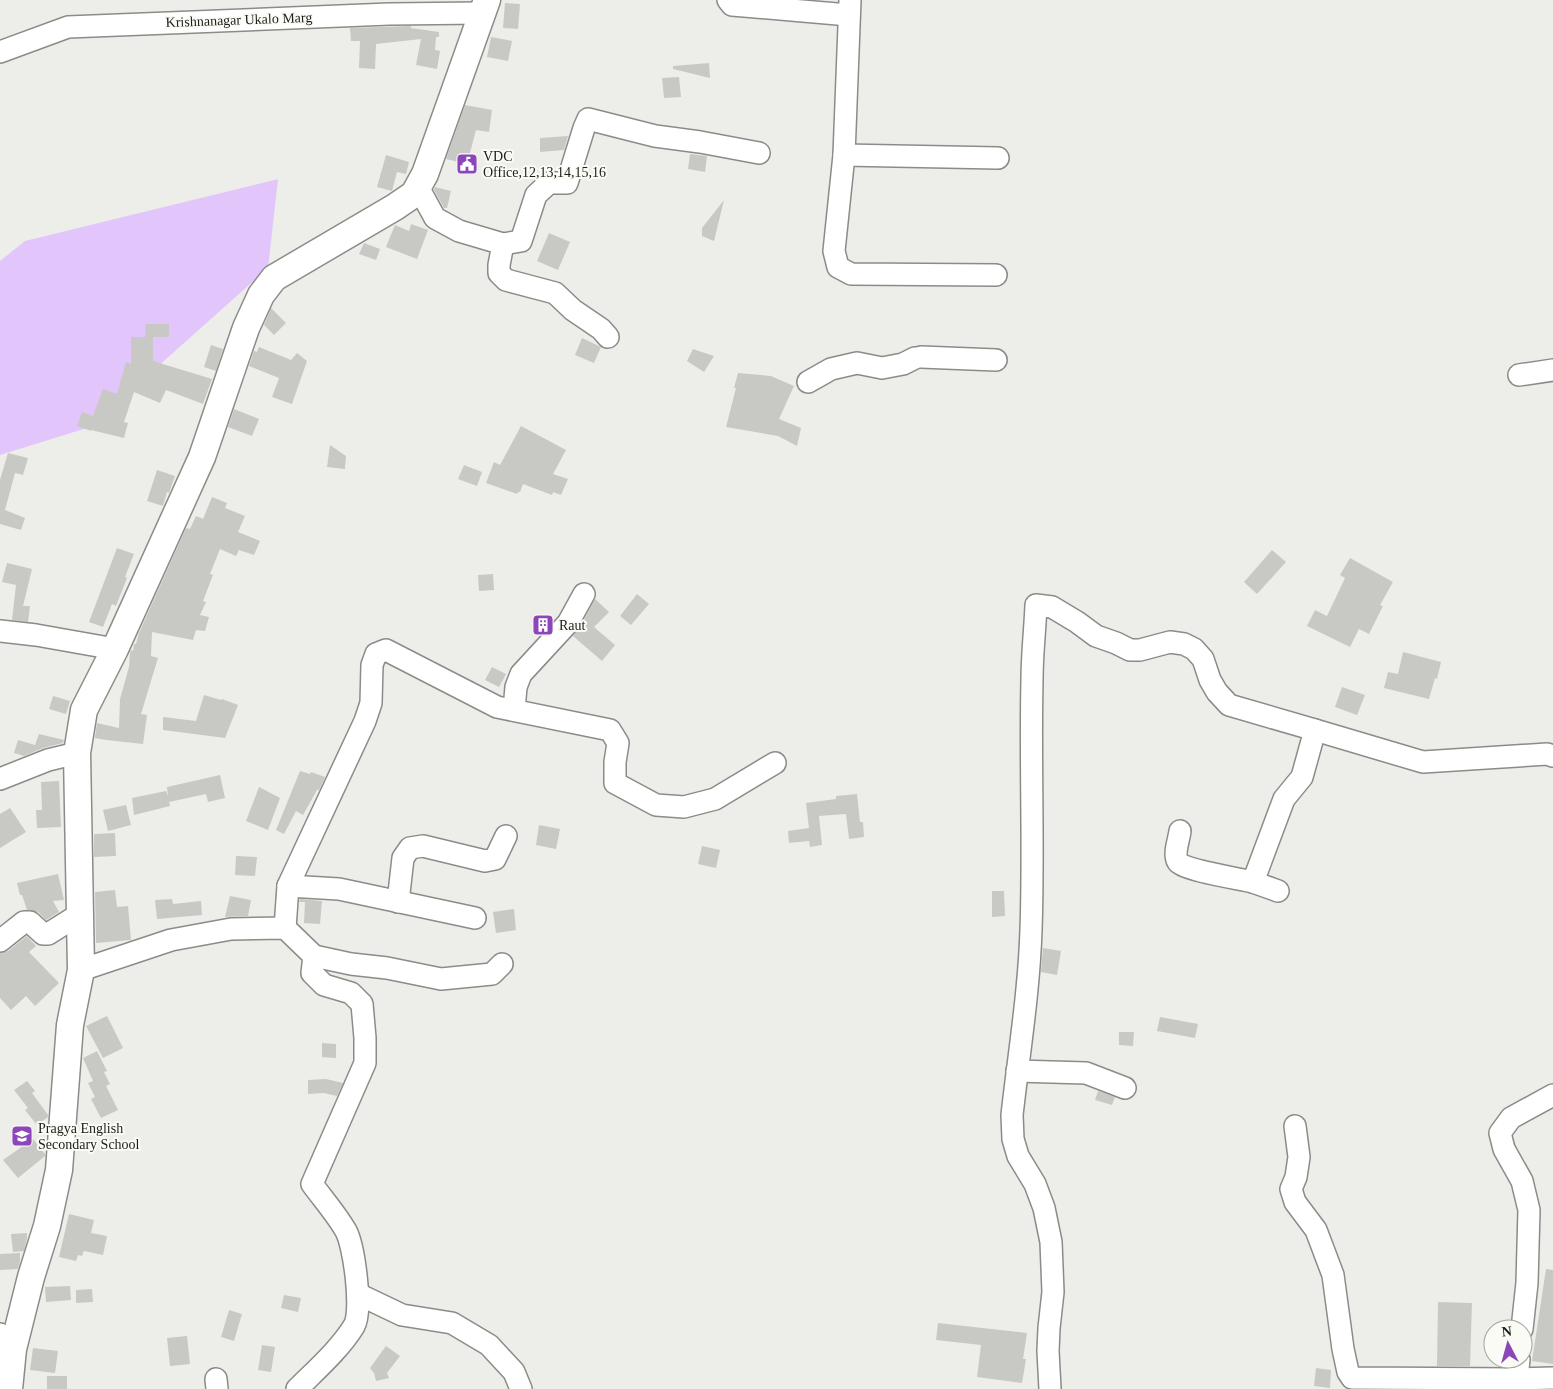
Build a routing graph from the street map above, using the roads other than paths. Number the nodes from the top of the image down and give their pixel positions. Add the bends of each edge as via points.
1 (728, 0) edge
2 (484, 6) edge
3 (849, 7) edge
4 (0, 52) edge
5 (759, 153) dead end
6 (844, 154) junction
7 (998, 158) dead end
8 (418, 187) junction
9 (503, 244) junction
10 (996, 275) dead end
11 (608, 337) dead end
12 (996, 360) dead end
13 (1553, 370) edge
14 (1519, 374) dead end
15 (808, 382) dead end
16 (584, 594) dead end
17 (0, 631) edge
18 (116, 649) junction
19 (514, 710) junction
20 (1315, 730) junction
21 (77, 753) junction
22 (1553, 756) edge
23 (775, 763) dead end
24 (0, 780) edge
25 (1180, 831) dead end
26 (506, 836) dead end
27 (1253, 882) junction
28 (288, 886) junction
29 (1278, 891) dead end
30 (398, 902) junction
31 (80, 914) junction
32 (475, 918) dead end
33 (285, 928) junction
34 (0, 941) edge
35 (314, 956) junction
36 (502, 964) dead end
37 (81, 970) junction
38 (1017, 1071) junction
39 (1125, 1088) dead end
40 (1553, 1095) edge
41 (1295, 1126) dead end
42 (358, 1294) junction
43 (1523, 1319) edge
44 (7, 1342) edge
45 (1518, 1369) edge
46 (1553, 1378) edge
47 (9, 1389) edge
48 (297, 1389) edge
49 (520, 1389) edge
50 (1050, 1389) edge

1 - 3 street via 732,5 772,15
2 - 4 street, Krishnanagar Ukalo Marg via 389,14 68,27
2 - 8 main road
3 - 6 street
5 - 9 street via 655,136 588,120 568,183 549,183 536,195 521,241
6 - 7 street
6 - 10 street via 834,251 838,267 851,274
8 - 9 street via 435,218 459,232
8 - 18 main road via 396,207 274,278 261,295 246,328 202,456
9 - 11 street via 499,265 506,280 555,294
12 - 15 street via 918,358 882,368 857,363 831,370
13 - 14 street
16 - 19 street via 568,623 521,674
17 - 18 street
18 - 21 main road via 84,710
19 - 23 street via 610,730 618,743 615,783 656,805 684,807 715,799
19 - 28 street via 497,707 386,650 376,654 372,665 371,703 365,721
20 - 22 street via 1423,762
20 - 27 street via 1302,777 1284,799
20 - 38 street via 1229,704 1210,680 1203,659 1184,644 1170,642 1130,650 1096,636 1052,607 1036,605 1032,680 1031,932
21 - 24 street via 48,760
21 - 31 main road
25 - 27 street via 1176,855 1180,865
26 - 30 street via 495,858 485,861 423,846 410,848 403,858
27 - 29 street
28 - 30 street via 339,889
28 - 33 street
30 - 32 street
31 - 34 street via 48,934 43,934 30,922 24,922
31 - 37 main road
33 - 35 street
33 - 37 street via 231,929 171,940
35 - 36 street via 441,978 492,974
35 - 42 street via 312,973 324,985 351,992 362,1004 365,1063 312,1184 346,1232
37 - 44 main road via 70,1025 59,1170 47,1226
38 - 39 street via 1086,1073
38 - 50 street via 1013,1139 1044,1208 1051,1242
40 - 43 street via 1511,1118 1500,1133 1504,1149 1522,1181 1529,1210
41 - 45 street via 1299,1157 1291,1189 1295,1202 1316,1230 1333,1275 1343,1349 1352,1378
42 - 48 street via 355,1324 333,1353
42 - 49 street via 402,1315 452,1323 489,1345 514,1372
44 - 47 main road
45 - 46 street

